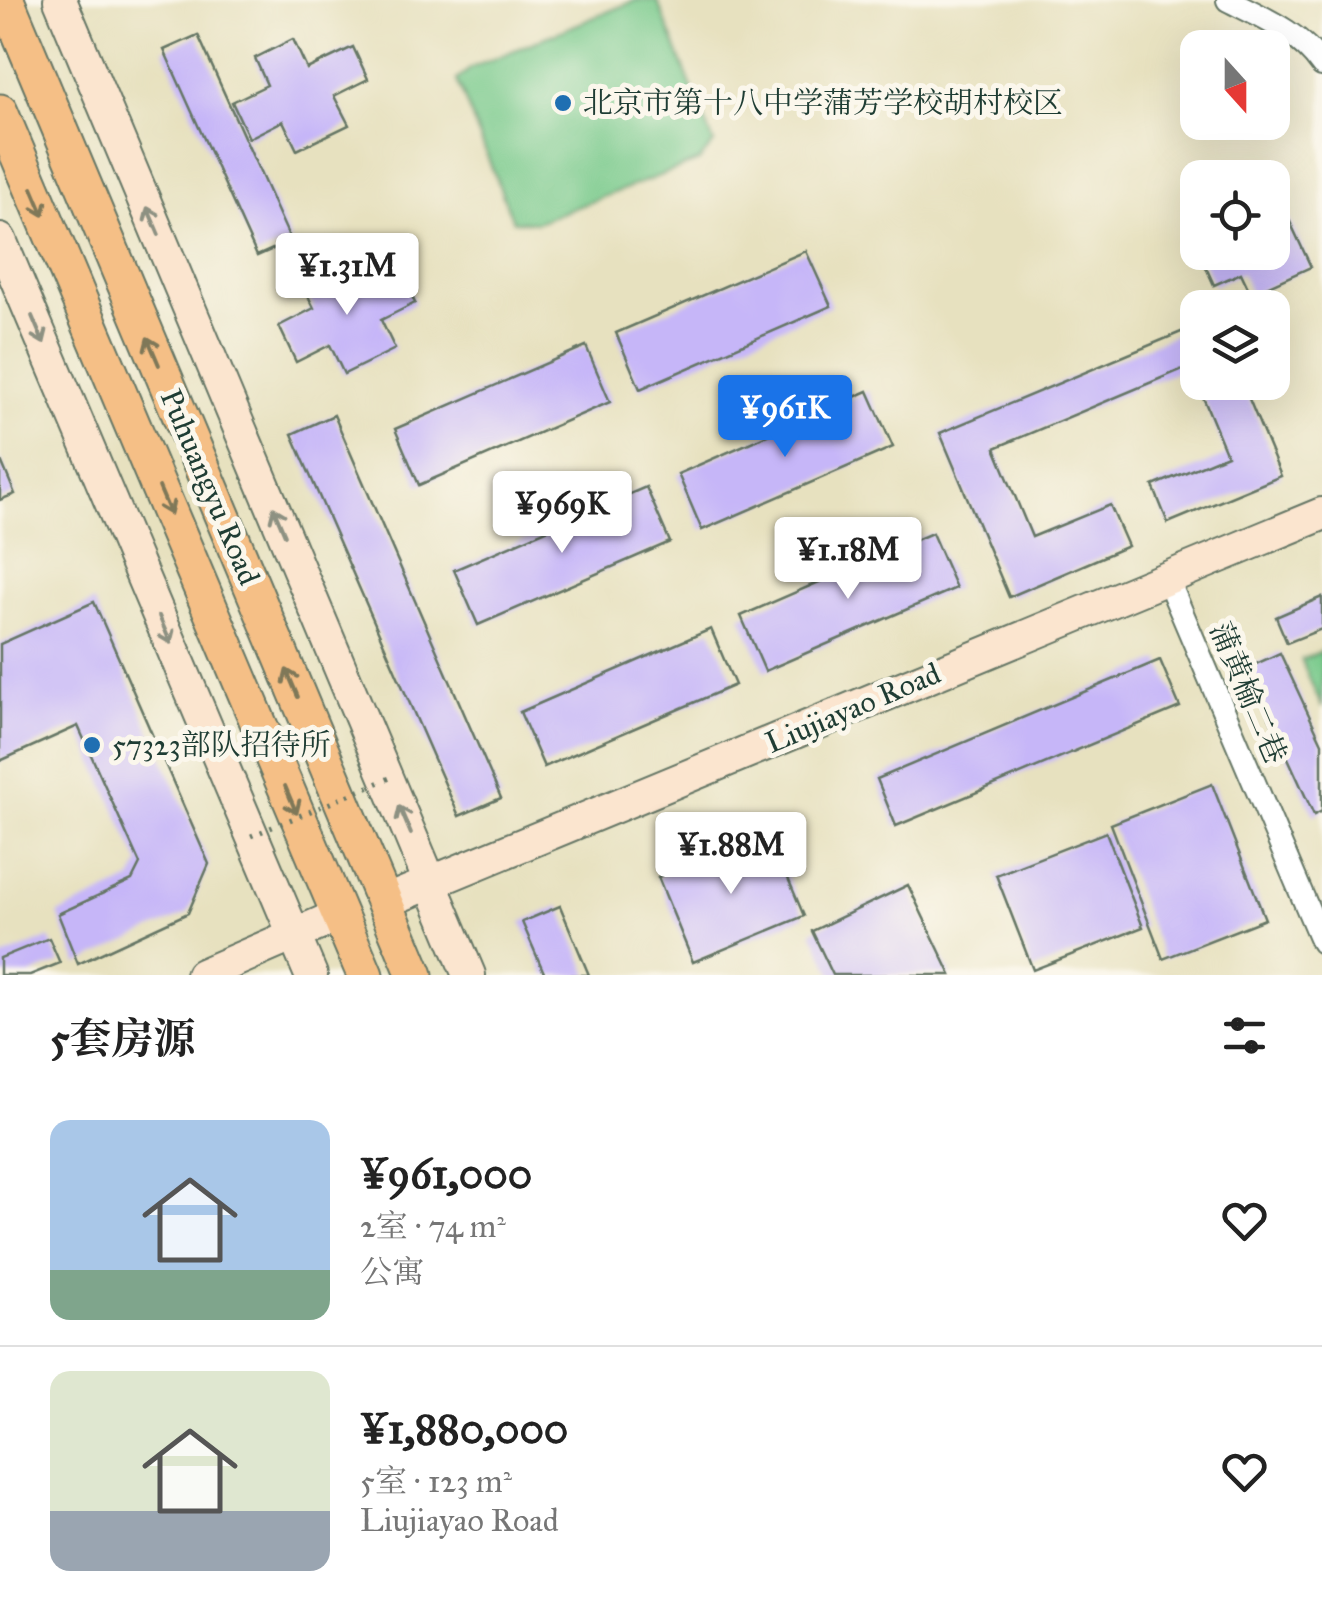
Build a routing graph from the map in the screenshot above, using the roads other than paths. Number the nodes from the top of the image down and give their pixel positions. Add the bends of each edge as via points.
1 (6, 0) edge
2 (60, 0) edge
3 (1228, 0) edge
4 (78, 43) junction
5 (1322, 64) edge
6 (47, 98) junction
7 (0, 112) edge
8 (0, 240) edge
9 (1322, 514) edge
10 (1167, 578) junction
11 (432, 882) junction
12 (384, 902) junction
13 (340, 915) junction
14 (294, 934) junction
15 (1322, 942) edge
16 (202, 975) edge
17 (311, 975) edge
18 (365, 975) edge
19 (414, 975) edge
20 (469, 975) edge

1 - 6 main road, Puhuangyu Road
2 - 4 street
3 - 5 street via 1293,34
4 - 6 street
11 -> 4 street
12 -> 6 main road, Puhuangyu Road
7 -> 13 main road, Puhuangyu Road
8 -> 14 street
9 - 10 street, Liujiayao Road
10 - 11 street, Liujiayao Road
10 - 15 street, 蒲黄榆二巷
11 - 12 street, Liujiayao Road
11 - 20 street
12 - 19 main road, Puhuangyu Road
13 - 14 street
13 - 18 main road, Puhuangyu Road
14 - 16 street
14 - 17 street

